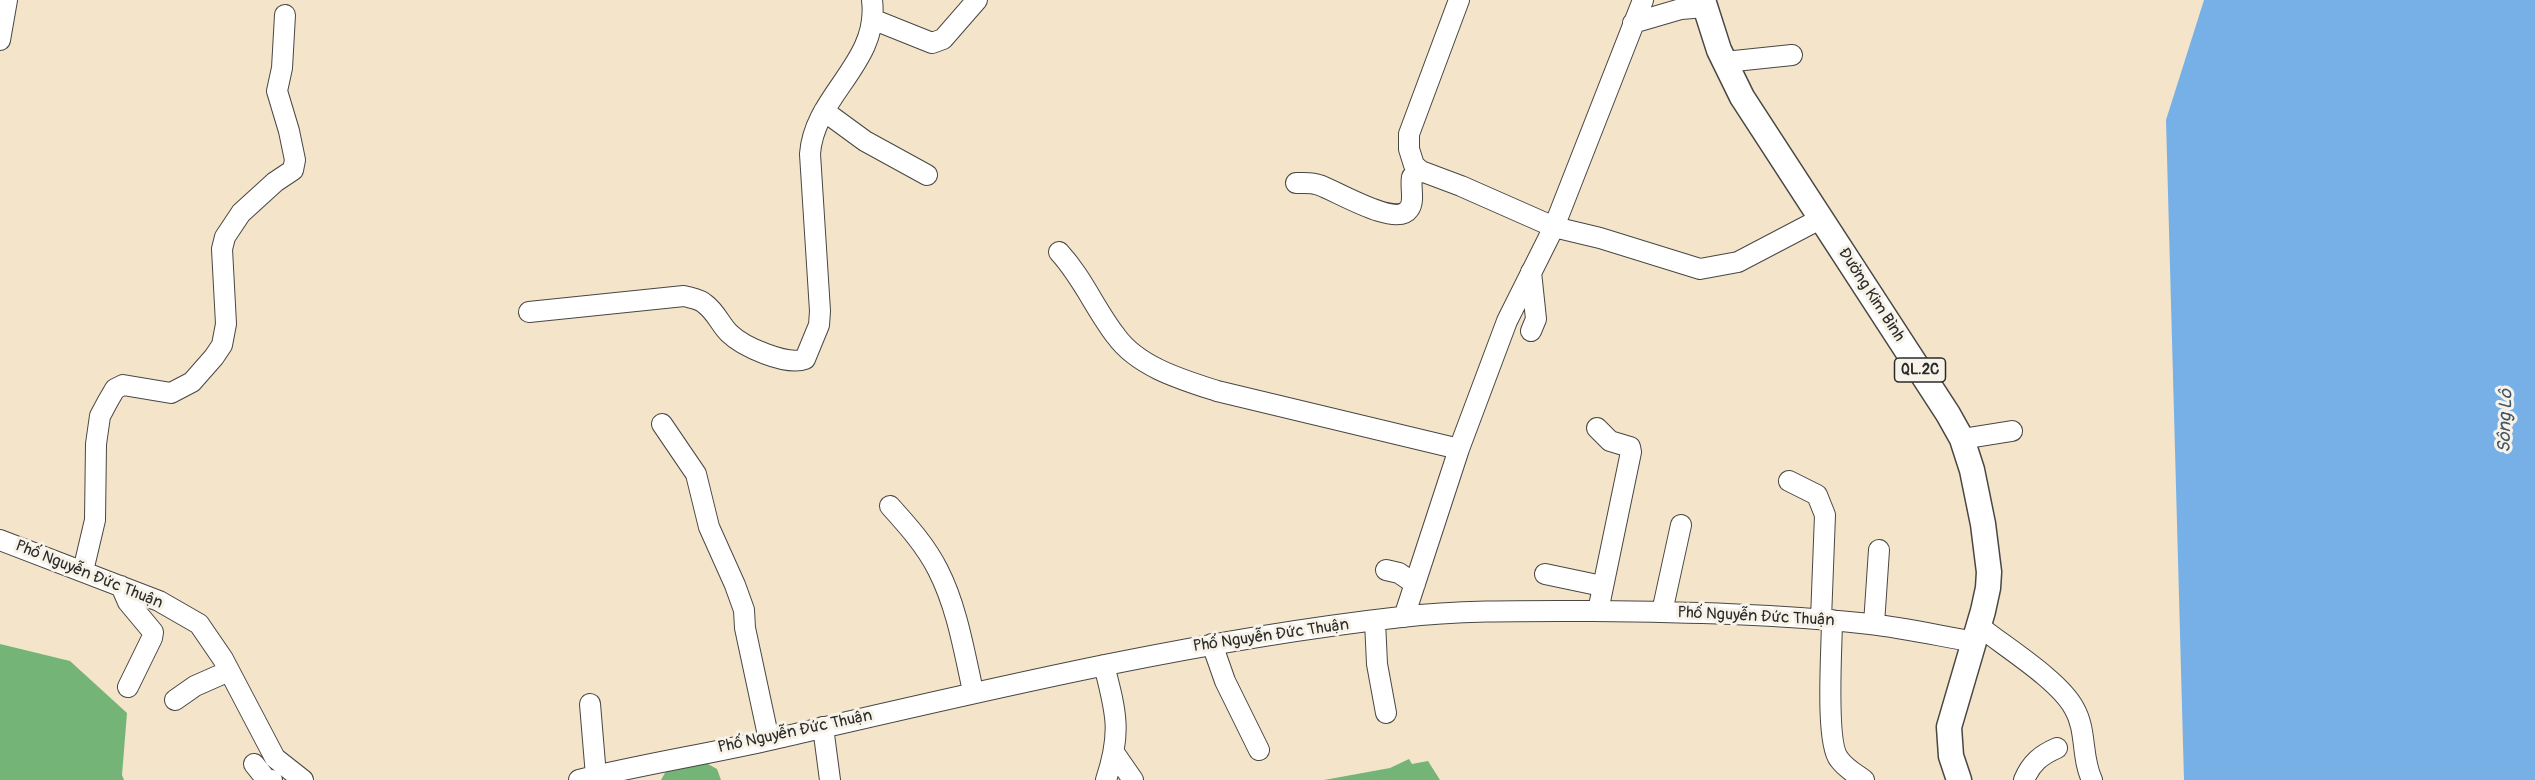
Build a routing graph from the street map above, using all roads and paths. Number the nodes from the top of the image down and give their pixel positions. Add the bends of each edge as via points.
1 (7, 0) edge
2 (977, 0) edge
3 (1459, 0) edge
4 (1643, 0) edge
5 (1704, 3) edge
6 (872, 9) edge
7 (285, 15) dead end
8 (1633, 23) junction
9 (0, 40) edge
10 (1792, 55) dead end
11 (1725, 62) junction
12 (824, 111) junction
13 (1421, 171) junction
14 (927, 176) dead end
15 (1296, 183) dead end
16 (1822, 218) junction
17 (1554, 227) junction
18 (1059, 252) dead end
19 (1532, 272) junction
20 (528, 312) dead end
21 (1531, 331) dead end
22 (662, 424) dead end
23 (1597, 428) dead end
24 (2012, 431) dead end
25 (1962, 439) junction
26 (1459, 449) junction
27 (1789, 481) dead end
28 (890, 506) dead end
29 (1681, 525) dead end
30 (1, 542) edge
31 (1879, 550) dead end
32 (1386, 570) dead end
33 (83, 571) junction
34 (1545, 574) dead end
35 (1415, 584) junction
36 (121, 586) junction
37 (1602, 586) junction
38 (1598, 611) junction
39 (1662, 612) junction
40 (1404, 617) junction
41 (1827, 620) junction
42 (1375, 621) junction
43 (1874, 624) junction
44 (1977, 634) junction
45 (1212, 644) junction
46 (1104, 665) junction
47 (229, 671) junction
48 (128, 687) dead end
49 (974, 692) junction
50 (175, 700) dead end
51 (590, 704) dead end
52 (1386, 713) dead end
53 (822, 727) junction
54 (769, 740) junction
55 (2057, 748) dead end
56 (1259, 750) dead end
57 (1115, 754) junction
58 (254, 764) dead end
59 (588, 778) edge
60 (272, 780) edge
61 (303, 780) edge
62 (830, 780) edge
63 (1106, 780) edge
64 (1133, 780) edge
65 (1864, 780) edge
66 (1959, 780) edge
67 (2024, 780) edge
68 (2092, 780) edge

1 - 9 street
2 - 6 street via 943,39 932,43
3 - 13 street via 1409,134 1414,165
4 - 8 street
5 - 8 street
5 - 11 main road, Đường Kim Bình / QL.2C
6 - 12 street via 872,28 864,50
7 - 33 street via 278,91 295,160 293,170 242,213 225,237 222,249 226,324 222,345 214,357 192,382 171,393 123,385 115,389 100,416 95,519
8 - 17 street
10 - 11 street
11 - 16 main road, Đường Kim Bình / QL.2C via 1742,97
12 - 14 street via 865,141
12 - 20 street via 810,146 820,311 819,326 806,359 783,360 748,346 729,333 704,302 684,296
13 - 15 street via 1412,177 1411,207 1400,215 1384,213 1321,185
13 - 17 street
16 - 17 street via 1738,262 1700,269
16 - 25 main road, Đường Kim Bình / QL.2C
17 - 19 street
18 - 26 street via 1082,280 1117,338 1149,363 1217,391
19 - 21 street via 1536,319
19 - 26 street via 1507,321
22 - 54 street via 696,474 709,527 744,610
23 - 37 street via 1610,441 1630,447
24 - 25 street
25 - 44 main road, Đường Kim Bình / QL.2C via 1978,502 1989,572
26 - 35 street
27 - 41 street via 1817,495 1825,515
28 - 49 street via 919,538 938,569
29 - 39 street
30 - 33 street, Phố Nguyễn Đức Thuận
31 - 43 street
32 - 35 street
33 - 36 street, Phố Nguyễn Đức Thuận
34 - 37 street
35 - 40 street
36 - 47 street, Phố Nguyễn Đức Thuận via 159,601 199,624
36 - 48 street via 128,602 153,632
37 - 38 street
38 - 39 street, Phố Nguyễn Đức Thuận
38 - 40 street, Phố Nguyễn Đức Thuận
39 - 41 street, Phố Nguyễn Đức Thuận
40 - 42 street, Phố Nguyễn Đức Thuận
41 - 43 street, Phố Nguyễn Đức Thuận
41 - 65 street via 1833,747 1838,759
42 - 45 street, Phố Nguyễn Đức Thuận
42 - 52 street via 1377,664
43 - 44 street, Phố Nguyễn Đức Thuận
44 - 66 main road, Đường Kim Bình / QL.2C via 1949,727 1951,756
44 - 68 street via 2054,684 2074,708
45 - 46 street, Phố Nguyễn Đức Thuận
45 - 56 street via 1225,681
46 - 49 street, Phố Nguyễn Đức Thuận
46 - 57 street via 1115,709
47 - 50 street
47 - 61 street, Phố Nguyễn Đức Thuận via 275,758
49 - 53 street, Phố Nguyễn Đức Thuận
51 - 59 street
53 - 54 street, Phố Nguyễn Đức Thuận
53 - 62 street
54 - 59 street, Phố Nguyễn Đức Thuận
55 - 67 street via 2039,756
57 - 63 street
57 - 64 street
58 - 60 street via 266,779

